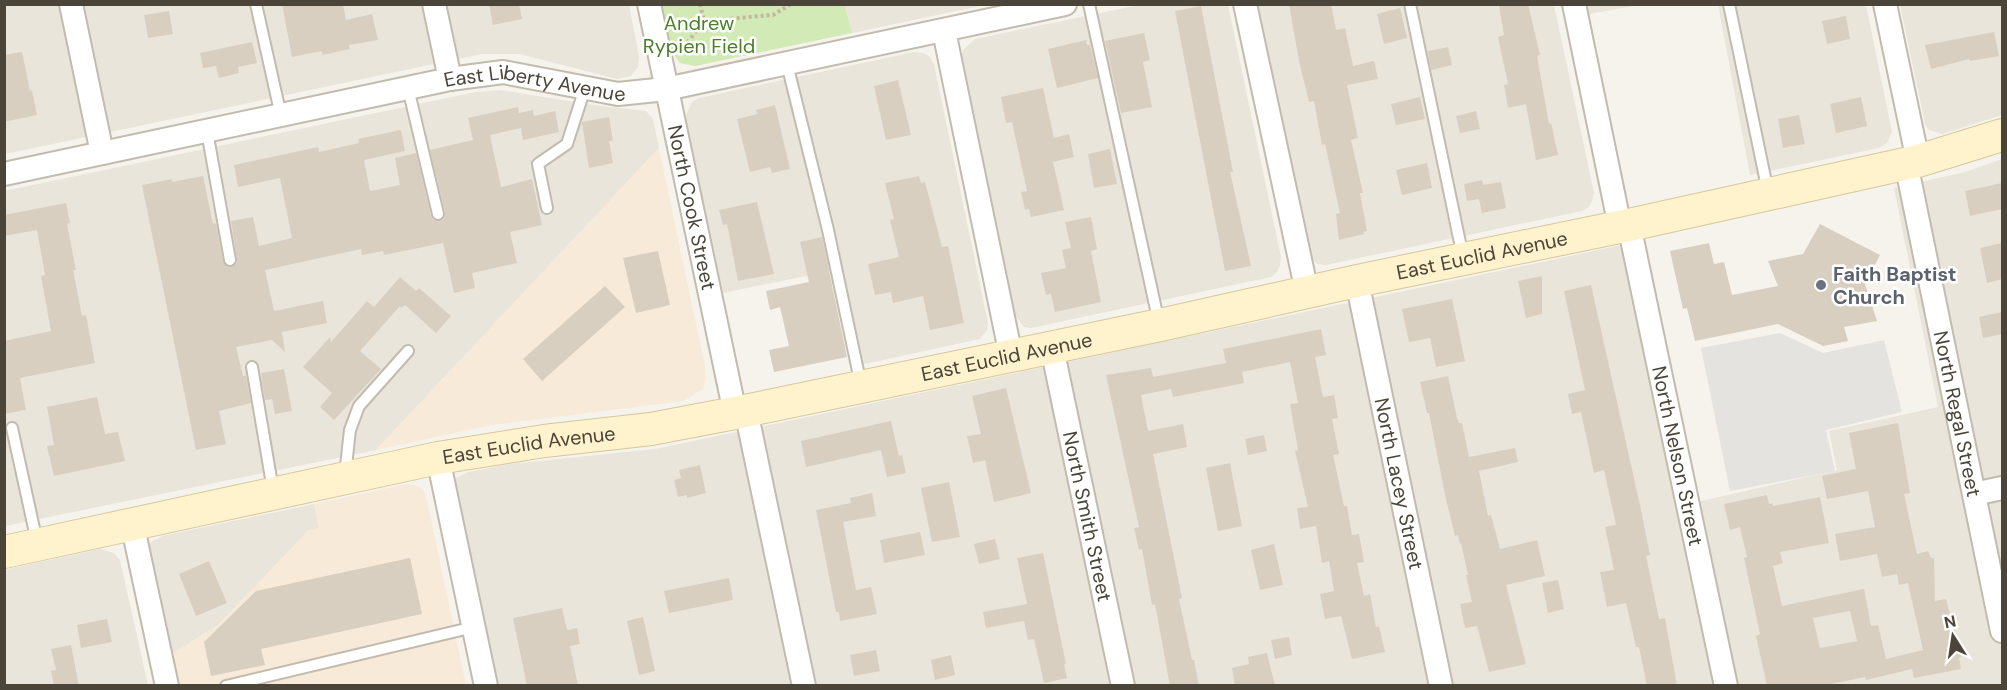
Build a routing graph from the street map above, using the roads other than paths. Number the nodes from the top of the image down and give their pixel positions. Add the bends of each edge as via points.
1 (71, 4) edge
2 (256, 4) edge
3 (434, 4) edge
4 (649, 4) edge
5 (1065, 4) edge
6 (1089, 4) edge
7 (1245, 4) edge
8 (1410, 4) edge
9 (1574, 4) edge
10 (1729, 4) edge
11 (1885, 4) edge
12 (944, 31) junction
13 (787, 64) junction
14 (450, 79) junction
15 (408, 88) junction
16 (585, 88) junction
17 (666, 89) junction
18 (281, 116) junction
19 (207, 131) junction
20 (2002, 135) edge
21 (102, 153) junction
22 (1912, 162) junction
23 (4, 174) edge
24 (1768, 193) junction
25 (547, 208) dead end
26 (438, 214) dead end
27 (1624, 226) junction
28 (1463, 258) junction
29 (230, 260) dead end
30 (1357, 280) junction
31 (1307, 292) junction
32 (1160, 325) junction
33 (1052, 348) junction
34 (408, 351) dead end
35 (1011, 356) junction
36 (252, 367) dead end
37 (861, 387) junction
38 (741, 412) junction
39 (12, 428) dead end
40 (438, 458) junction
41 (345, 478) junction
42 (2002, 488) edge
43 (274, 493) junction
44 (1974, 494) junction
45 (132, 523) junction
46 (38, 544) junction
47 (4, 552) edge
48 (474, 627) junction
49 (2002, 632) edge
50 (167, 686) edge
51 (226, 686) edge
52 (486, 686) edge
53 (804, 686) edge
54 (1123, 686) edge
55 (1441, 686) edge
56 (1726, 686) edge

1 - 21 street
2 - 18 lane
3 - 14 street
4 - 17 street, North Cook Street
5 - 12 street, East Liberty Avenue
6 - 32 lane
7 - 31 street
8 - 28 lane
9 - 27 street, North Nelson Street
10 - 24 lane
11 - 22 street, North Regal Street
12 - 13 street, East Liberty Avenue
12 - 35 street
13 - 17 street, East Liberty Avenue
13 - 37 lane
14 - 15 street, East Liberty Avenue
14 - 16 street, East Liberty Avenue via 503,72
15 - 18 street, East Liberty Avenue
15 - 26 lane
16 - 17 street, East Liberty Avenue via 618,94
16 - 25 lane via 567,144 538,164
17 - 38 street, North Cook Street
18 - 19 street, East Liberty Avenue
19 - 21 street, East Liberty Avenue
19 - 29 lane
20 - 22 main road, East Euclid Avenue
21 - 23 street, East Liberty Avenue
22 - 24 main road, East Euclid Avenue
22 - 44 street, North Regal Street
24 - 27 main road, East Euclid Avenue
27 - 28 main road, East Euclid Avenue
27 - 56 street, North Nelson Street
28 - 30 main road, East Euclid Avenue
30 - 31 main road, East Euclid Avenue
30 - 55 street, North Lacey Street
31 - 32 main road, East Euclid Avenue
32 - 33 main road, East Euclid Avenue
33 - 35 main road, East Euclid Avenue
33 - 54 street, North Smith Street
34 - 41 lane via 359,406 350,430
35 - 37 main road, East Euclid Avenue
36 - 43 lane
37 - 38 main road, East Euclid Avenue
38 - 40 main road, East Euclid Avenue via 651,429
38 - 53 street, North Cook Street
39 - 46 lane
40 - 41 main road, East Euclid Avenue
40 - 48 street
41 - 43 main road, East Euclid Avenue
42 - 44 street
43 - 45 main road, East Euclid Avenue
44 - 49 street, North Regal Street
45 - 46 main road, East Euclid Avenue
45 - 50 street
46 - 47 main road, East Euclid Avenue
48 - 51 lane
48 - 52 street

